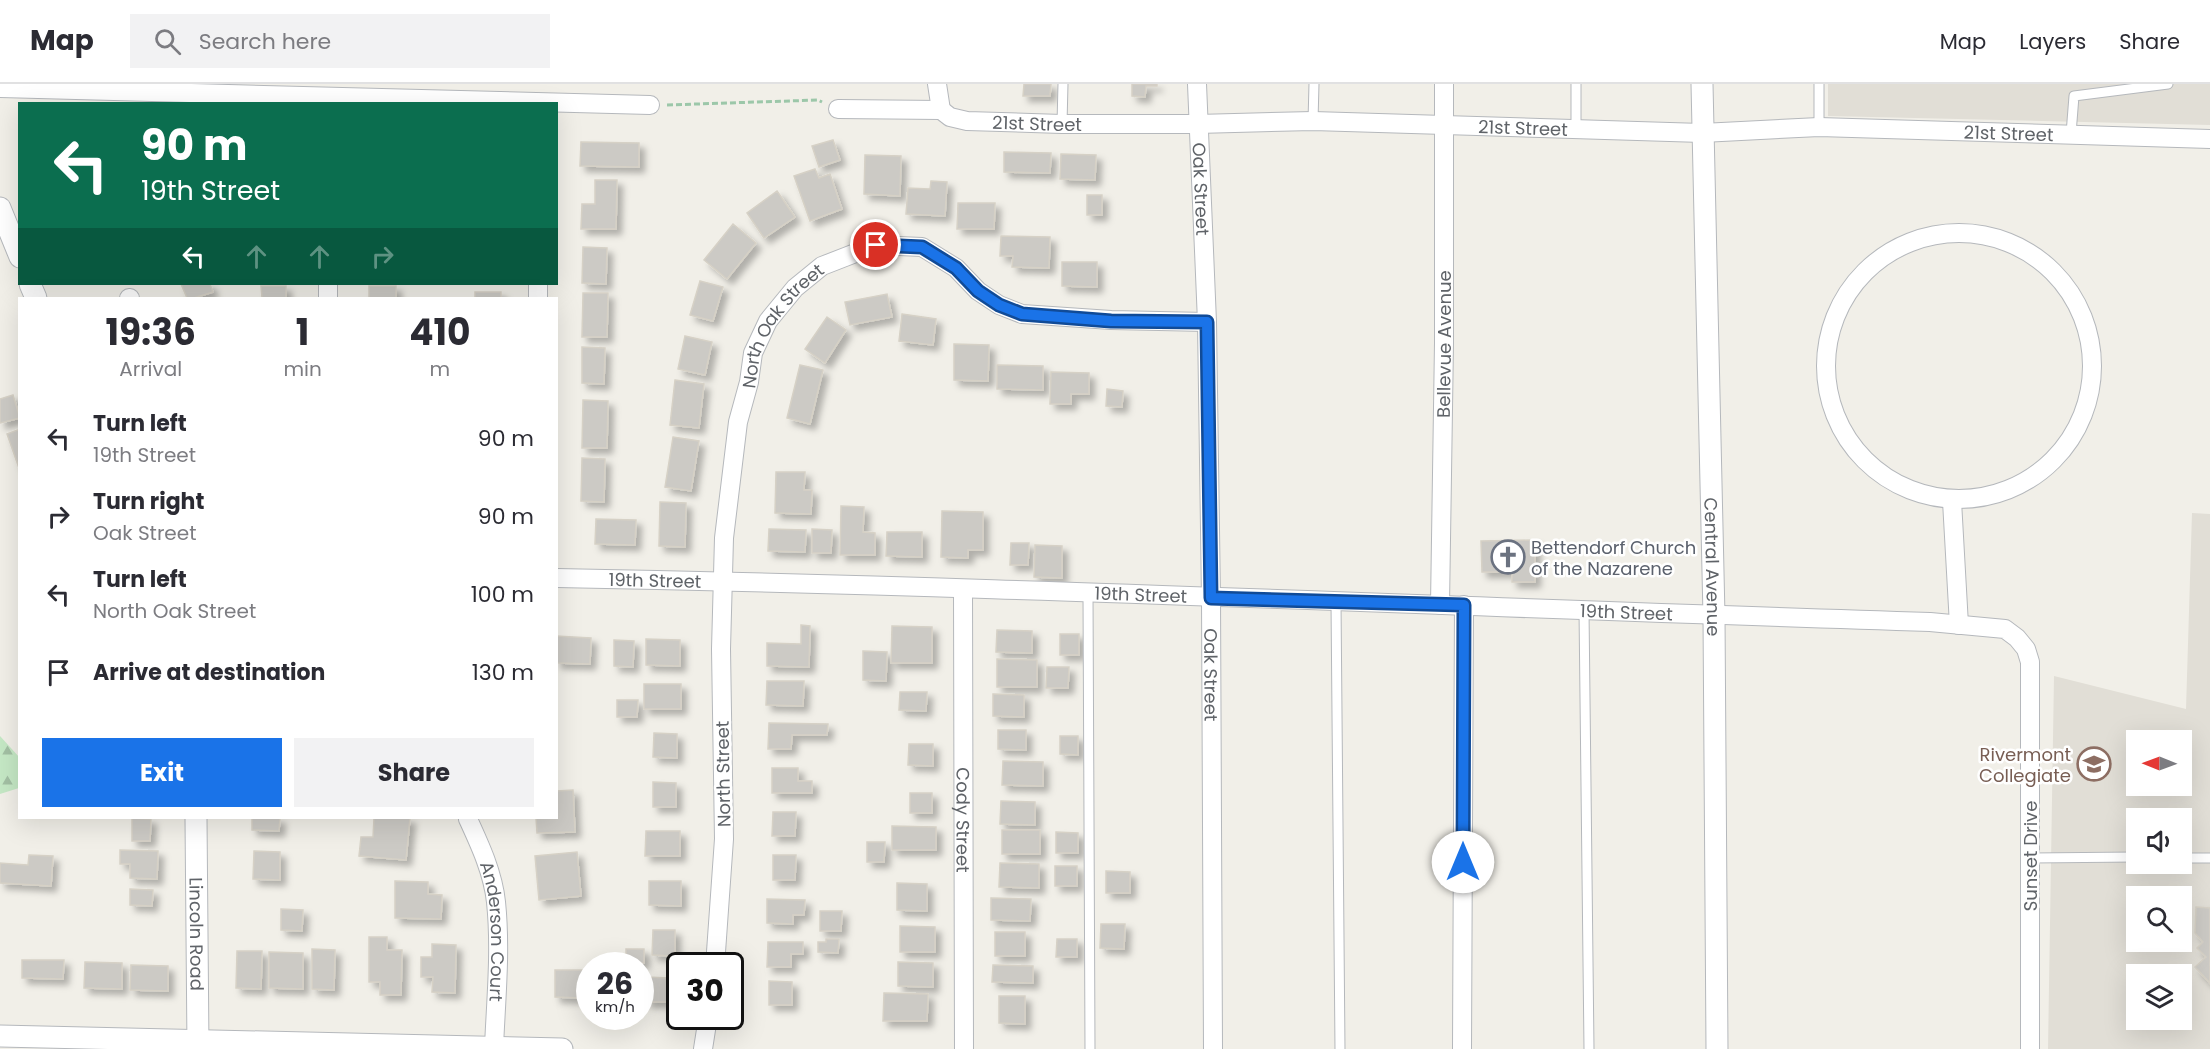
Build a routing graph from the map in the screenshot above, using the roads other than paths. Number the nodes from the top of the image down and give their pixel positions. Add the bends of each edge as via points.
1 (937, 84) edge
2 (1063, 84) edge
3 (1197, 84) edge
4 (1314, 84) edge
5 (1444, 84) edge
6 (1576, 84) edge
7 (1702, 84) edge
8 (1819, 84) edge
9 (2168, 84) edge
10 (0, 88) edge
11 (488, 92) edge
12 (330, 100) edge
13 (535, 102) edge
14 (558, 103) edge
15 (650, 105) road end
16 (838, 109) road end
17 (941, 110) junction
18 (1313, 121) junction
19 (1062, 124) junction
20 (1197, 124) junction
21 (1444, 126) junction
22 (1819, 127) junction
23 (1576, 128) junction
24 (1702, 133) junction
25 (2071, 134) junction
26 (2210, 139) edge
27 (0, 208) edge
28 (18, 252) edge
29 (1207, 322) junction
30 (1952, 501) junction
31 (558, 578) edge
32 (721, 581) junction
33 (963, 590) junction
34 (1088, 594) junction
35 (1211, 598) junction
36 (1336, 602) junction
37 (1440, 605) junction
38 (1464, 605) junction
39 (1584, 610) junction
40 (1714, 616) junction
41 (1959, 625) junction
42 (2030, 662) joint
43 (196, 819) edge
44 (468, 819) edge
45 (2126, 857) edge
46 (2030, 858) junction
47 (2192, 858) edge
48 (2210, 858) edge
49 (716, 952) edge
50 (706, 1030) edge
51 (0, 1036) edge
52 (199, 1046) edge
53 (494, 1047) junction
54 (562, 1049) edge
55 (703, 1049) edge
56 (964, 1049) edge
57 (1090, 1049) edge
58 (1213, 1049) edge
59 (1340, 1049) edge
60 (1462, 1049) edge
61 (1589, 1049) edge
62 (1717, 1049) edge
63 (2030, 1049) edge

1 - 17 street
2 - 19 lane
3 - 20 street, Oak Street
4 - 18 lane
5 - 21 street, Bellevue Avenue
6 - 23 lane
7 - 24 street, Central Avenue
8 - 22 lane
9 - 25 lane via 2074,96
10 - 12 street
11 - 12 street
11 - 13 street
14 - 15 street
16 - 17 street, 21st Street
17 - 19 street, 21st Street via 967,121
18 - 20 street, 21st Street
18 - 21 street, 21st Street
19 - 20 street, 21st Street
20 - 29 street, Oak Street
21 - 23 street, 21st Street
21 - 37 street, Bellevue Avenue
22 - 24 street, 21st Street
22 - 25 street, 21st Street
23 - 24 street, 21st Street
24 - 40 street, Central Avenue
25 - 26 street, 21st Street
27 - 28 street
29 - 32 street, North Oak Street via 1111,321 1022,314 978,291 956,268 922,247 876,245 822,266 795,288 768,321 753,352 738,422
29 - 35 street, Oak Street
30 - 30 street via 1921,495 1892,483 1867,464 1846,440 1832,411 1826,381 1826,349 1833,318 1848,291 1869,267 1894,248 1923,236 1961,232 2008,242 2034,255 2063,281 2085,324 2092,352 2091,390 2078,427 2062,451 2026,483 1990,497
30 - 41 street
31 - 32 street, 19th Street
32 - 33 street, 19th Street
32 - 49 street, North Street via 724,839
33 - 34 street, 19th Street
33 - 56 street, Cody Street
34 - 35 street, 19th Street
34 - 57 lane
35 - 36 street, 19th Street
35 - 58 street, Oak Street
36 - 37 street, 19th Street
36 - 59 lane
37 - 38 street, 19th Street
38 - 39 street, 19th Street
38 - 60 street
39 - 40 street, 19th Street
39 - 61 lane
40 - 41 street, 19th Street
40 - 62 street, Central Avenue
41 - 42 street, 19th Street via 2005,629 2026,649
42 - 46 street, Sunset Drive
43 - 52 street, Lincoln Road
44 - 53 street, Anderson Court via 485,857 496,901
45 - 46 lane
46 - 63 street, Sunset Drive
47 - 48 lane
50 - 55 street
51 - 52 street
52 - 53 street
53 - 54 street

